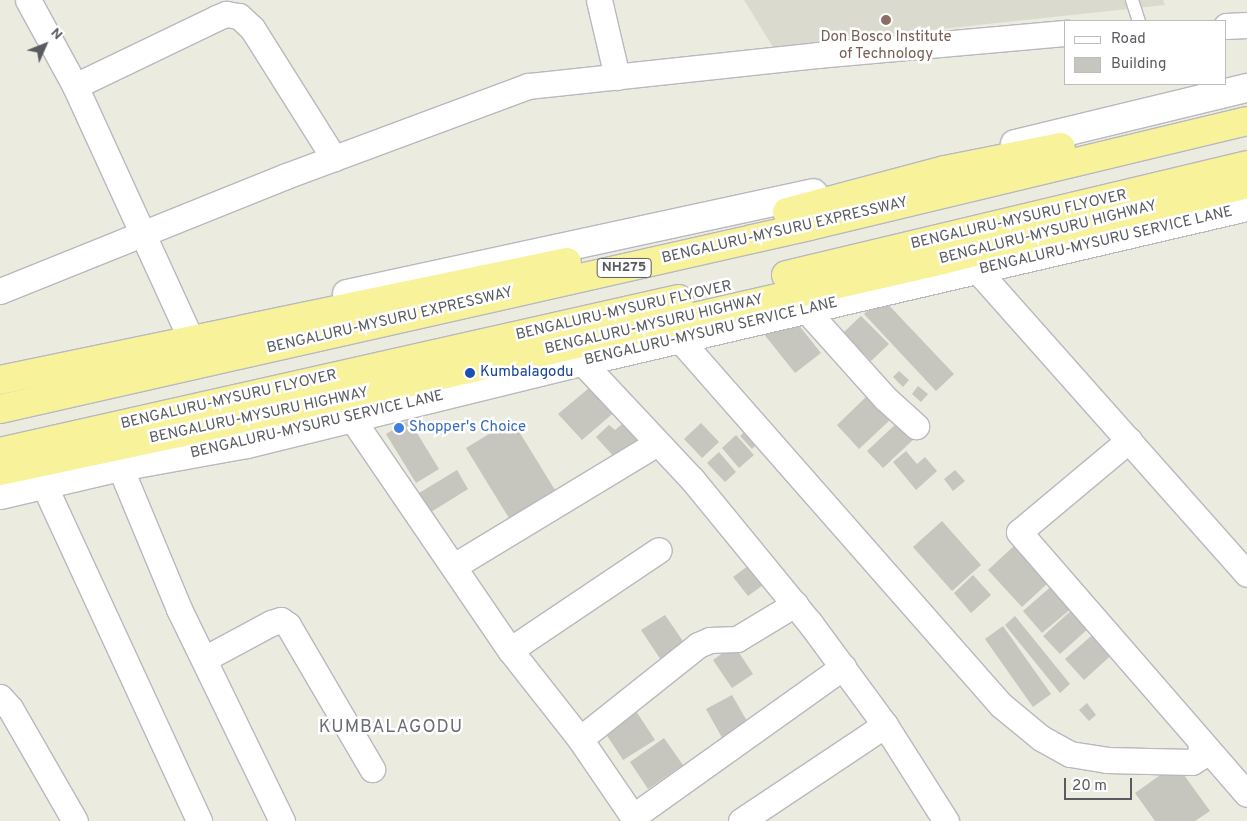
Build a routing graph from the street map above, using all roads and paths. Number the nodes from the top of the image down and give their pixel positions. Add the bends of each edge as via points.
1 (28, 0) edge
2 (599, 0) edge
3 (1132, 0) edge
4 (1139, 20) edge
5 (1247, 25) edge
6 (1227, 26) edge
7 (1064, 33) edge
8 (617, 77) junction
9 (75, 86) junction
10 (1247, 88) edge
11 (1247, 101) edge
12 (1247, 121) edge
13 (334, 158) junction
14 (1247, 165) edge
15 (1247, 184) edge
16 (1192, 198) junction
17 (1247, 207) edge
18 (1176, 224) junction
19 (143, 234) junction
20 (978, 271) junction
21 (0, 291) edge
22 (808, 311) junction
23 (186, 328) junction
24 (681, 341) junction
25 (582, 362) junction
26 (0, 368) edge
27 (0, 380) edge
28 (0, 409) edge
29 (352, 420) junction
30 (916, 426) dead end
31 (1129, 440) junction
32 (657, 443) junction
33 (0, 452) edge
34 (120, 467) junction
35 (0, 471) edge
36 (44, 486) junction
37 (0, 495) edge
38 (659, 550) dead end
39 (454, 566) junction
40 (1247, 574) edge
41 (794, 604) junction
42 (510, 650) junction
43 (204, 659) junction
44 (843, 667) junction
45 (0, 697) edge
46 (885, 725) junction
47 (580, 739) junction
48 (1201, 742) junction
49 (372, 769) dead end
50 (1247, 794) edge
51 (635, 819) edge
52 (75, 821) edge
53 (200, 821) edge
54 (282, 821) edge
55 (741, 821) edge
56 (946, 821) edge

1 - 9 street
2 - 8 street
3 - 4 lane
5 - 6 street
7 - 8 street
8 - 13 street via 528,86
9 - 13 street via 216,18 226,14 239,16 252,28
9 - 19 street
10 - 23 street, BENGALURU-MYSURU EXPRESSWAY / NH275 via 756,207
11 - 27 highway, BENGALURU-MYSURU EXPRESSWAY / NH275 via 1052,149 944,170 795,210 609,254
12 - 28 highway, BENGALURU-MYSURU EXPRESSWAY / NH275 via 810,226
13 - 19 street
14 - 33 highway, BENGALURU-MYSURU FLYOVER via 810,270
15 - 16 highway, BENGALURU-MYSURU HIGHWAY
16 - 18 street
16 - 35 highway, BENGALURU-MYSURU HIGHWAY via 943,260 315,404
17 - 18 street, BENGALURU-MYSURU SERVICE LANE
18 - 20 street, BENGALURU-MYSURU SERVICE LANE
19 - 21 street
19 - 23 street
20 - 22 street, BENGALURU-MYSURU SERVICE LANE
20 - 31 street
22 - 24 street, BENGALURU-MYSURU SERVICE LANE
22 - 30 street via 885,398
23 - 26 street, BENGALURU-MYSURU EXPRESSWAY / NH275
24 - 25 street, BENGALURU-MYSURU SERVICE LANE
24 - 48 street via 1001,705 1041,738 1070,754 1106,760 1192,762 1200,757
25 - 29 street, BENGALURU-MYSURU SERVICE LANE
25 - 32 street
29 - 34 street, BENGALURU-MYSURU SERVICE LANE via 247,444
29 - 39 street
31 - 40 street
31 - 48 street via 1019,532
32 - 39 street
32 - 41 street via 692,479
34 - 36 street, BENGALURU-MYSURU SERVICE LANE
34 - 43 street
36 - 37 street, BENGALURU-MYSURU SERVICE LANE
36 - 53 street
38 - 42 street
39 - 42 street
41 - 44 street
41 - 47 street via 738,639 710,640 698,646
42 - 47 street
43 - 49 street via 271,623 280,620 288,625
43 - 54 street
44 - 46 street
44 - 51 street
45 - 52 street via 10,708
46 - 55 street
46 - 56 street
47 - 51 street
48 - 50 street

